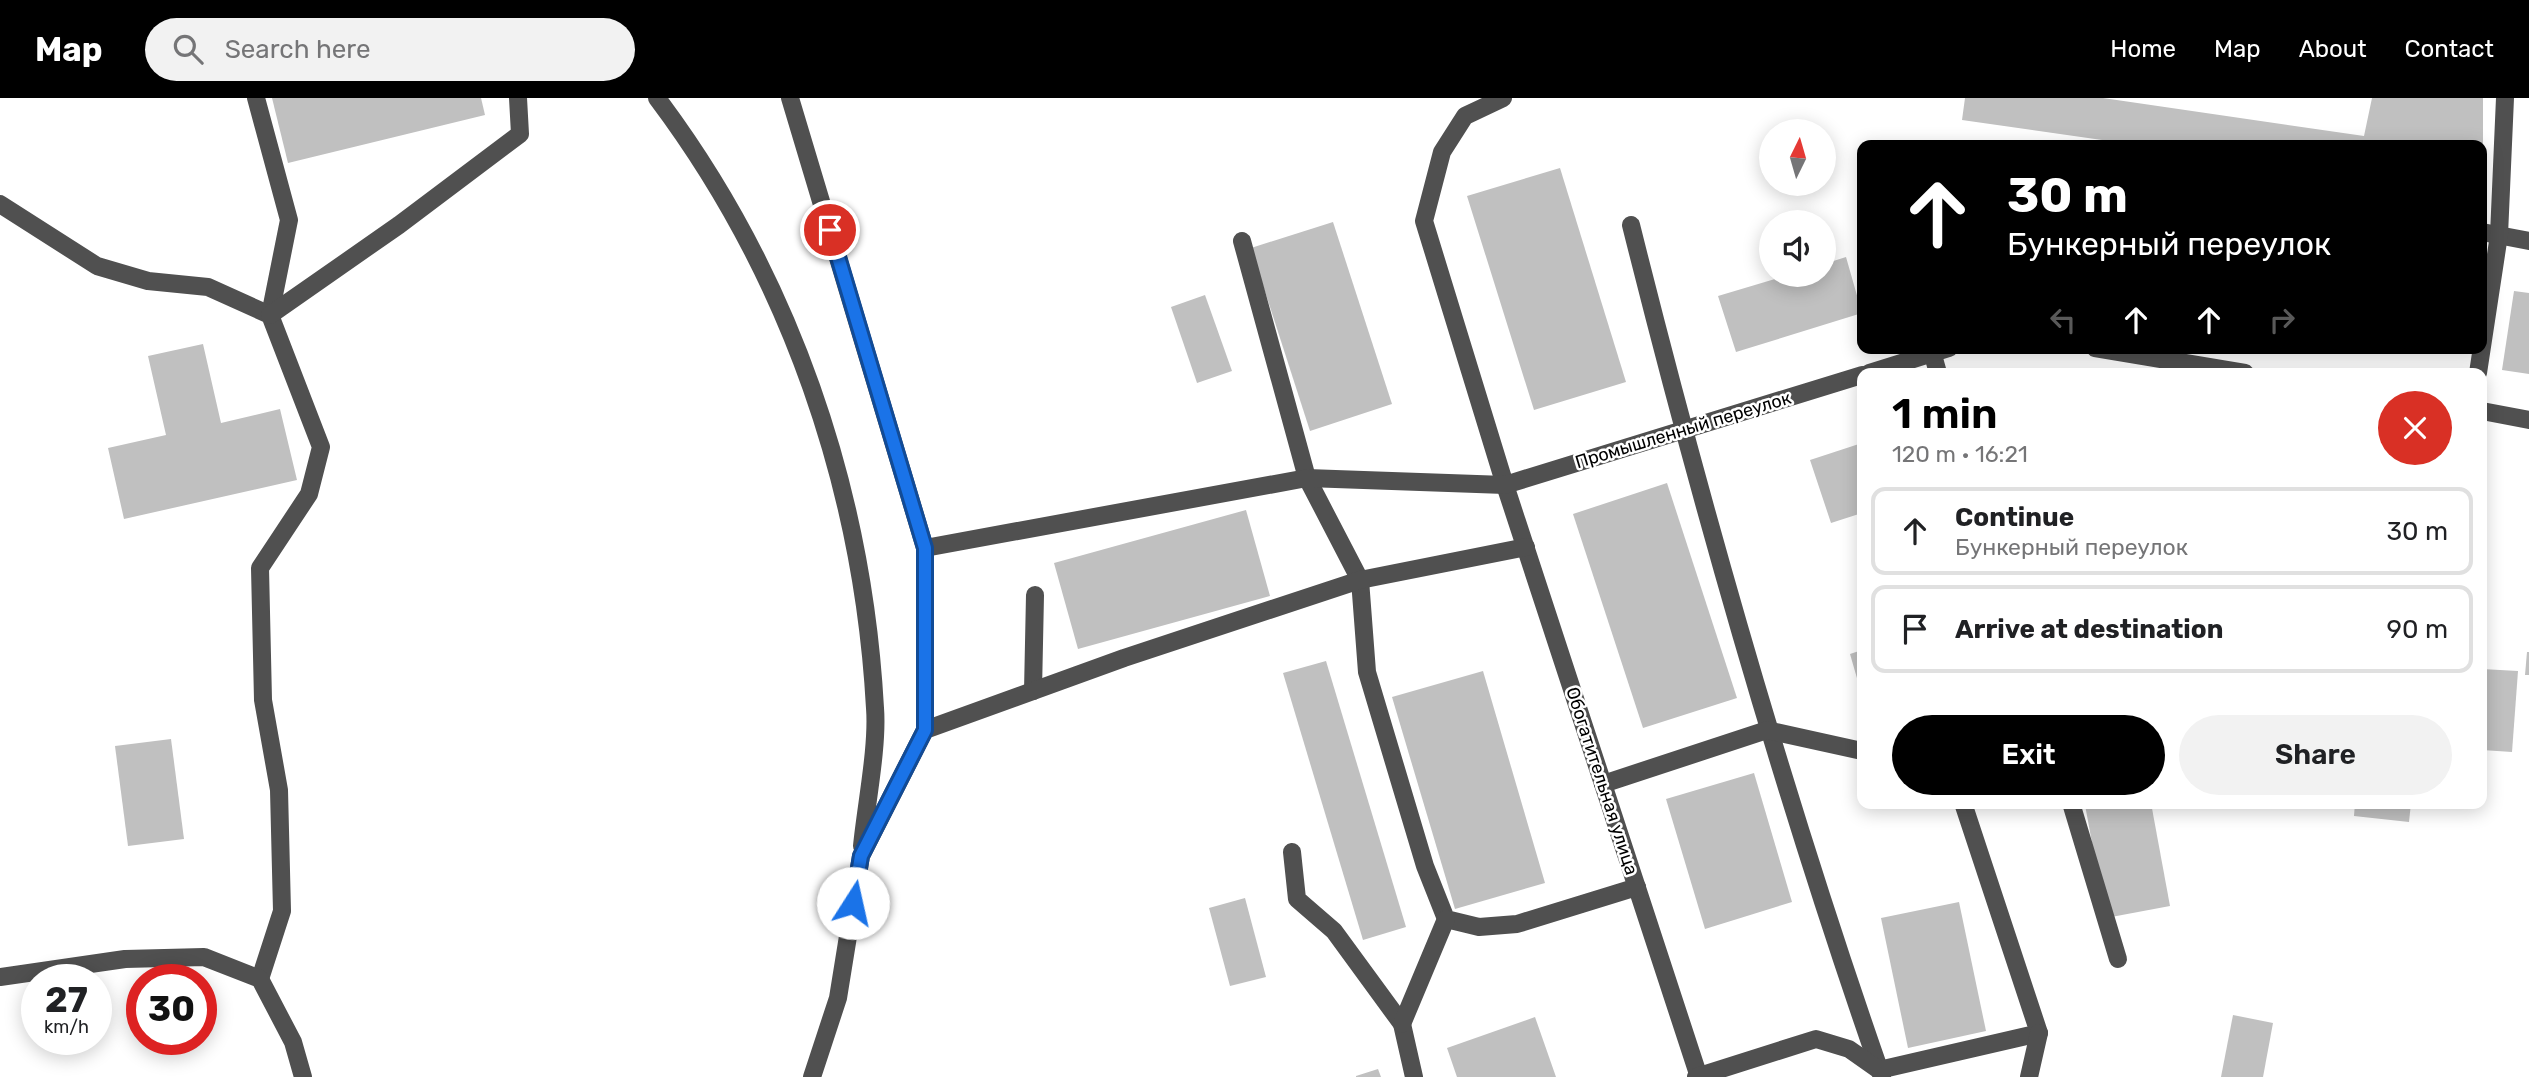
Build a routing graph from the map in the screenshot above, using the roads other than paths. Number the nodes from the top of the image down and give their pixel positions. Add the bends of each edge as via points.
1 (256, 98) edge
2 (518, 98) edge
3 (657, 98) edge
4 (790, 98) edge
5 (1503, 98) edge
6 (2505, 98) edge
7 (0, 204) edge
8 (1631, 225) dead end
9 (2490, 234) edge
10 (2529, 240) edge
11 (1242, 241) dead end
12 (2487, 269) edge
13 (270, 315) junction
14 (1926, 354) edge
15 (2132, 354) edge
16 (2207, 354) edge
17 (2205, 366) junction
18 (1883, 368) edge
19 (2216, 368) edge
20 (1857, 377) edge
21 (2487, 412) edge
22 (2529, 420) edge
23 (1682, 430) junction
24 (1307, 478) junction
25 (1505, 485) junction
26 (1526, 547) junction
27 (925, 548) junction
28 (1360, 580) junction
29 (1035, 595) dead end
30 (1034, 691) junction
31 (925, 730) junction
32 (1767, 730) junction
33 (1857, 750) edge
34 (1603, 784) junction
35 (1965, 809) edge
36 (2073, 809) edge
37 (1292, 852) dead end
38 (861, 856) junction
39 (1637, 887) junction
40 (1446, 919) junction
41 (2118, 959) dead end
42 (0, 977) edge
43 (260, 979) junction
44 (1402, 1024) junction
45 (2039, 1033) junction
46 (1880, 1074) edge
47 (1698, 1076) edge
48 (303, 1077) edge
49 (812, 1077) edge
50 (1414, 1077) edge
51 (2029, 1077) edge

1 - 13 street via 289,220
2 - 13 street via 520,134
3 - 38 street via 696,150 769,280 824,418 860,564 876,711
4 - 27 street
5 - 25 street, Обогатительная улица via 1465,116 1442,152 1424,221
6 - 9 street
7 - 13 street via 97,267 148,281 208,287
8 - 23 street
9 - 10 street
9 - 12 street
11 - 24 street
13 - 43 street via 321,447 309,494 260,568 262,700 279,790 282,911
14 - 18 street
15 - 17 street
16 - 17 street
17 - 19 street
20 - 23 street, Промышленный переулок
21 - 22 street
23 - 25 street, Промышленный переулок
23 - 32 street
24 - 25 street, Промышленный переулок
24 - 27 street, Промышленный переулок
24 - 28 street
25 - 26 street, Обогатительная улица
26 - 28 street
26 - 34 street, Обогатительная улица
27 - 31 street
28 - 30 street
28 - 40 street via 1367,672 1425,866
29 - 30 street
30 - 31 street
31 - 38 street
32 - 33 street
32 - 34 street
32 - 46 street
34 - 39 street, Обогатительная улица
35 - 45 street
36 - 41 street
37 - 44 street via 1297,899 1334,931
38 - 49 street via 838,998
39 - 40 street via 1517,924 1479,928
39 - 47 street, Обогатительная улица
40 - 44 street
42 - 43 street via 125,959 204,957
43 - 48 street via 293,1042
44 - 50 street
45 - 46 street
45 - 51 street
46 - 47 street via 1849,1049 1816,1039

